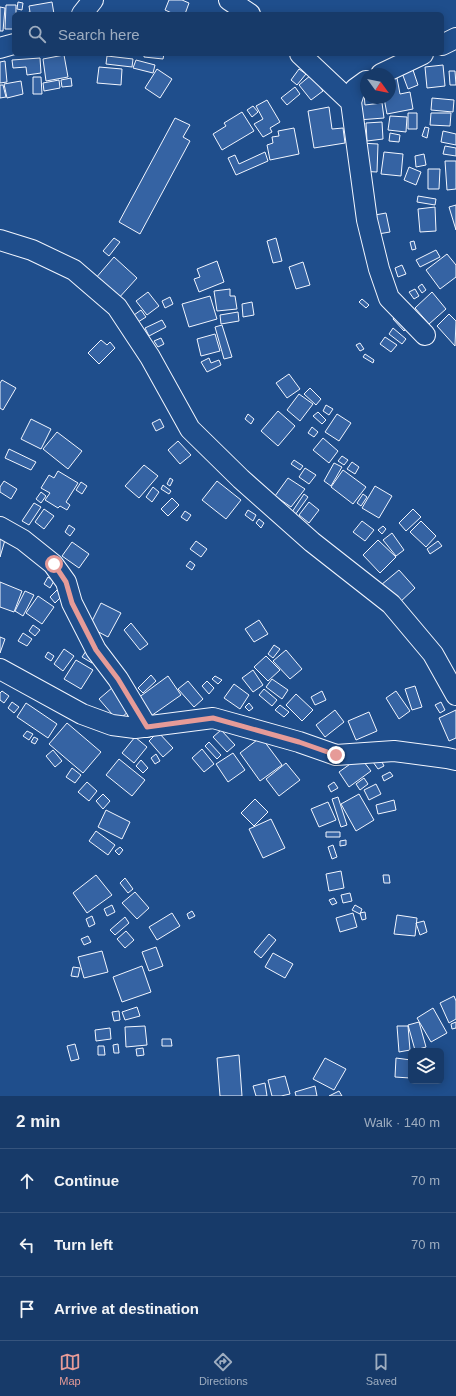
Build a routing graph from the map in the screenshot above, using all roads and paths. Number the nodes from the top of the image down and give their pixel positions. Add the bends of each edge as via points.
1 (93, 0) edge
2 (229, 0) edge
3 (84, 12) edge
4 (247, 12) edge
5 (456, 38) edge
6 (444, 44) edge
7 (12, 45) edge
8 (0, 48) edge
9 (302, 56) edge
10 (419, 56) edge
11 (394, 68) edge
12 (360, 85) edge
13 (351, 102) junction
14 (0, 240) edge
15 (425, 335) dead end
16 (0, 527) edge
17 (0, 669) edge
18 (456, 695) edge
19 (147, 727) junction
20 (456, 760) edge

1 - 3 street
2 - 4 street
5 - 6 street
7 - 8 street
9 - 13 street
10 - 11 street
12 - 13 street via 355,89
13 - 15 street via 367,220 379,269 389,298
14 - 18 street via 32,250 74,270 117,307 150,357 190,429 312,542 391,604 433,654
16 - 19 street via 23,540 54,564 66,582 72,603 96,650 118,679
17 - 19 street via 82,714 112,725
19 - 20 street via 213,718 336,755 394,751

